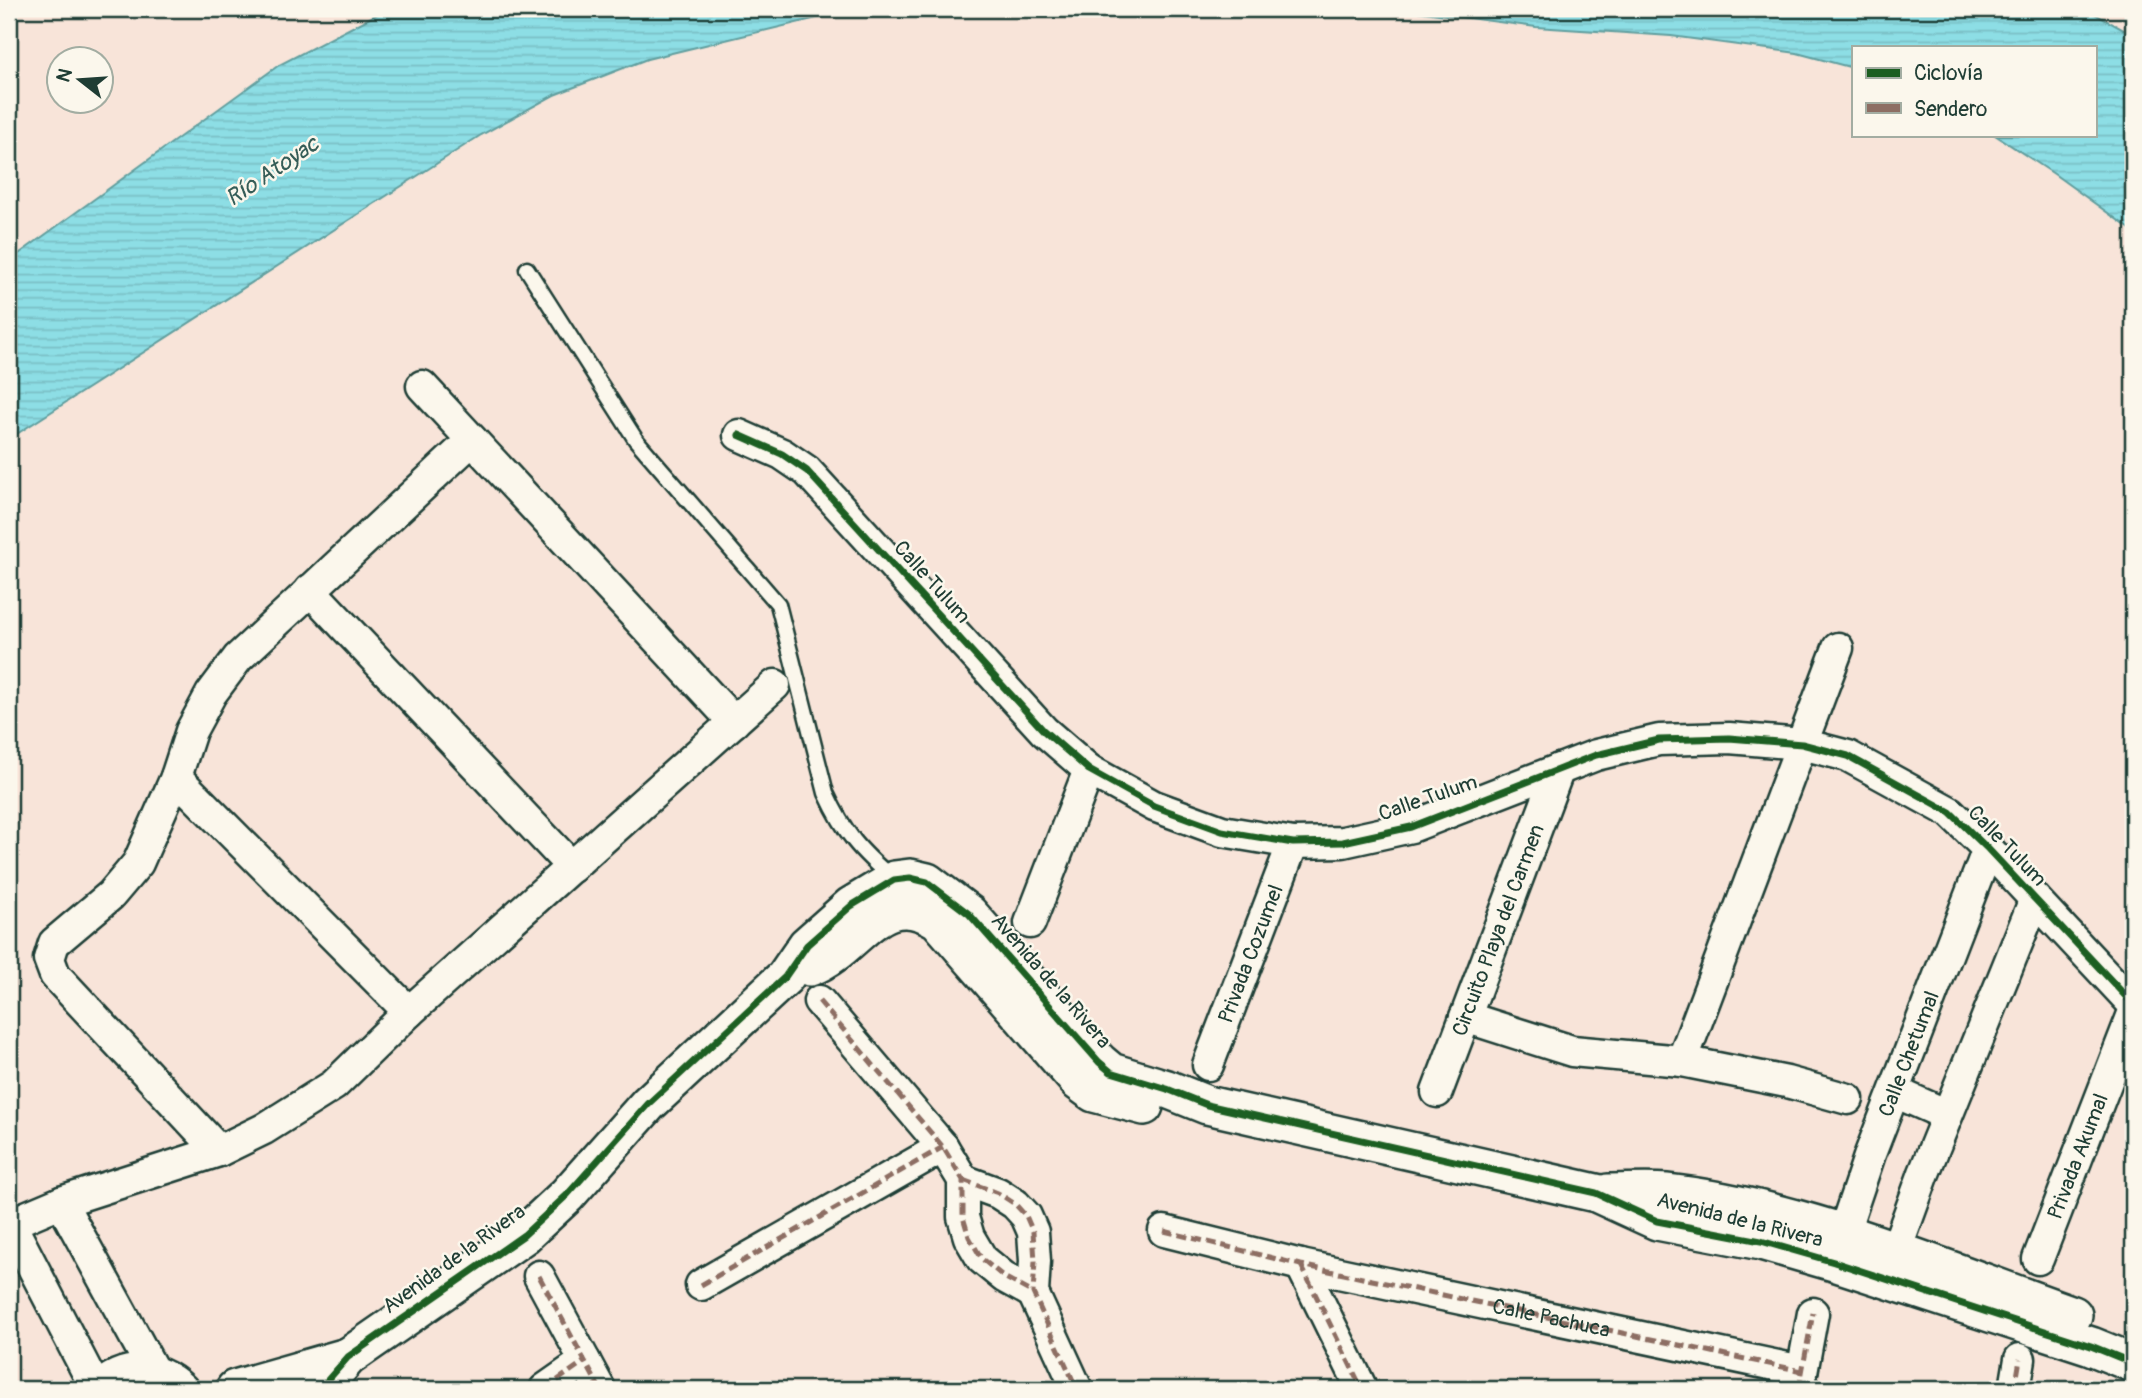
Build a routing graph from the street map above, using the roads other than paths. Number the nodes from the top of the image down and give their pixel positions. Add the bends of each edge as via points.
1 (527, 269) dead end
2 (422, 386) dead end
3 (739, 435) dead end
4 (472, 440) junction
5 (310, 590) junction
6 (1838, 648) dead end
7 (775, 685) dead end
8 (734, 722) junction
9 (1802, 744) junction
10 (1559, 769) junction
11 (1089, 770) junction
12 (176, 777) junction
13 (1293, 843) junction
14 (1988, 849) junction
15 (572, 867) junction
16 (894, 880) junction
17 (2035, 899) junction
18 (1030, 923) dead end
19 (785, 977) junction
20 (819, 1001) dead end
21 (2133, 1004) edge
22 (409, 1012) junction
23 (2133, 1014) edge
24 (1465, 1017) junction
25 (1682, 1061) junction
26 (1208, 1065) dead end
27 (1895, 1092) junction
28 (1437, 1093) dead end
29 (1848, 1099) dead end
30 (1207, 1105) junction
31 (1947, 1115) junction
32 (943, 1147) junction
33 (219, 1151) junction
34 (963, 1180) junction
35 (61, 1202) junction
36 (9, 1223) edge
37 (1164, 1231) dead end
38 (1838, 1247) junction
39 (2038, 1259) dead end
40 (1301, 1265) junction
41 (1890, 1265) junction
42 (539, 1276) dead end
43 (701, 1285) dead end
44 (1033, 1293) junction
45 (1813, 1313) dead end
46 (2094, 1335) junction
47 (2133, 1337) edge
48 (348, 1357) junction
49 (2020, 1359) dead end
50 (585, 1361) junction
51 (2133, 1363) edge
52 (154, 1372) junction
53 (1801, 1380) edge
54 (1071, 1387) edge
55 (96, 1389) edge
56 (183, 1389) edge
57 (235, 1389) edge
58 (320, 1389) edge
59 (545, 1389) edge
60 (600, 1389) edge
61 (1362, 1389) edge
62 (2015, 1389) edge

1 - 16 lane via 636,440 778,604 826,793 861,852
2 - 4 street
3 - 11 street, Calle Tulum via 807,471 1044,731
4 - 5 street
4 - 8 street
5 - 12 street via 239,658 211,694 191,731
5 - 15 street
6 - 9 street
7 - 8 street
8 - 15 street
9 - 10 street, Calle Tulum via 1729,738 1659,740
9 - 14 street, Calle Tulum via 1848,756 1893,779 1950,812
9 - 25 street
10 - 13 street, Calle Tulum via 1411,827 1343,842
10 - 24 street, Circuito Playa del Carmen
11 - 13 street, Calle Tulum via 1154,806 1222,831
11 - 18 street
12 - 22 street
12 - 33 street via 138,863 111,895 54,943 49,958 55,975
13 - 26 street, Privada Cozumel
14 - 17 street, Calle Tulum
14 - 27 street, Calle Chetumal
15 - 22 street
16 - 19 street, Avenida de la Rivera via 851,906 807,945
16 - 30 street, Avenida de la Rivera via 927,882 969,914 1111,1072
17 - 21 street, Calle Tulum
17 - 31 street
19 - 30 street, Avenida de la Rivera via 825,961 883,913 902,908 922,910 938,920 1079,1082 1094,1093 1161,1109
19 - 48 street, Avenida de la Rivera via 648,1104 567,1195 524,1235
20 - 32 street
22 - 33 street via 334,1085
23 - 39 street, Privada Akumal
24 - 25 street via 1572,1051
24 - 28 street, Circuito Playa del Carmen
25 - 29 street
27 - 31 street
27 - 38 street, Calle Chetumal
30 - 38 street, Avenida de la Rivera via 1596,1193 1664,1193 1778,1214
31 - 41 street
32 - 34 street
32 - 43 street
33 - 35 street
34 - 44 street via 963,1217 982,1259
34 - 44 street via 998,1194 1026,1216 1033,1232
35 - 36 street
35 - 52 street
36 - 55 street
37 - 40 street, Calle Pachuca
38 - 41 street, Avenida de la Rivera
40 - 53 street, Calle Pachuca
40 - 61 street
41 - 46 street, Avenida de la Rivera
42 - 50 street
44 - 54 street
45 - 53 street
46 - 47 street, Avenida de la Rivera
46 - 51 street, Avenida de la Rivera
48 - 57 street, Avenida de la Rivera
48 - 58 street, Avenida de la Rivera
49 - 62 street
50 - 59 street
50 - 60 street
52 - 55 street via 133,1369 111,1376
52 - 56 street

